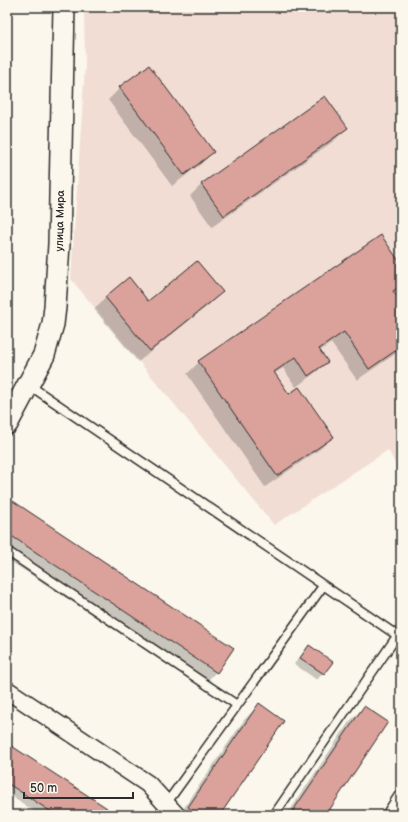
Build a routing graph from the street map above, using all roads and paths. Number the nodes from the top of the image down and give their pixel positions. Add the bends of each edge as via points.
1 (64, 7) edge
2 (29, 385) junction
3 (7, 424) edge
4 (7, 551) edge
5 (323, 586) junction
6 (399, 637) edge
7 (7, 690) edge
8 (237, 705) junction
9 (401, 792) edge
10 (171, 809) edge
11 (274, 815) edge
12 (386, 815) edge

1 - 2 street, улица Мира via 59,244 55,307 46,350
2 - 3 street, улица Мира
2 - 5 lane
4 - 8 lane
5 - 6 lane
5 - 8 lane
6 - 11 lane
7 - 10 street via 148,784
8 - 10 lane
9 - 12 lane

